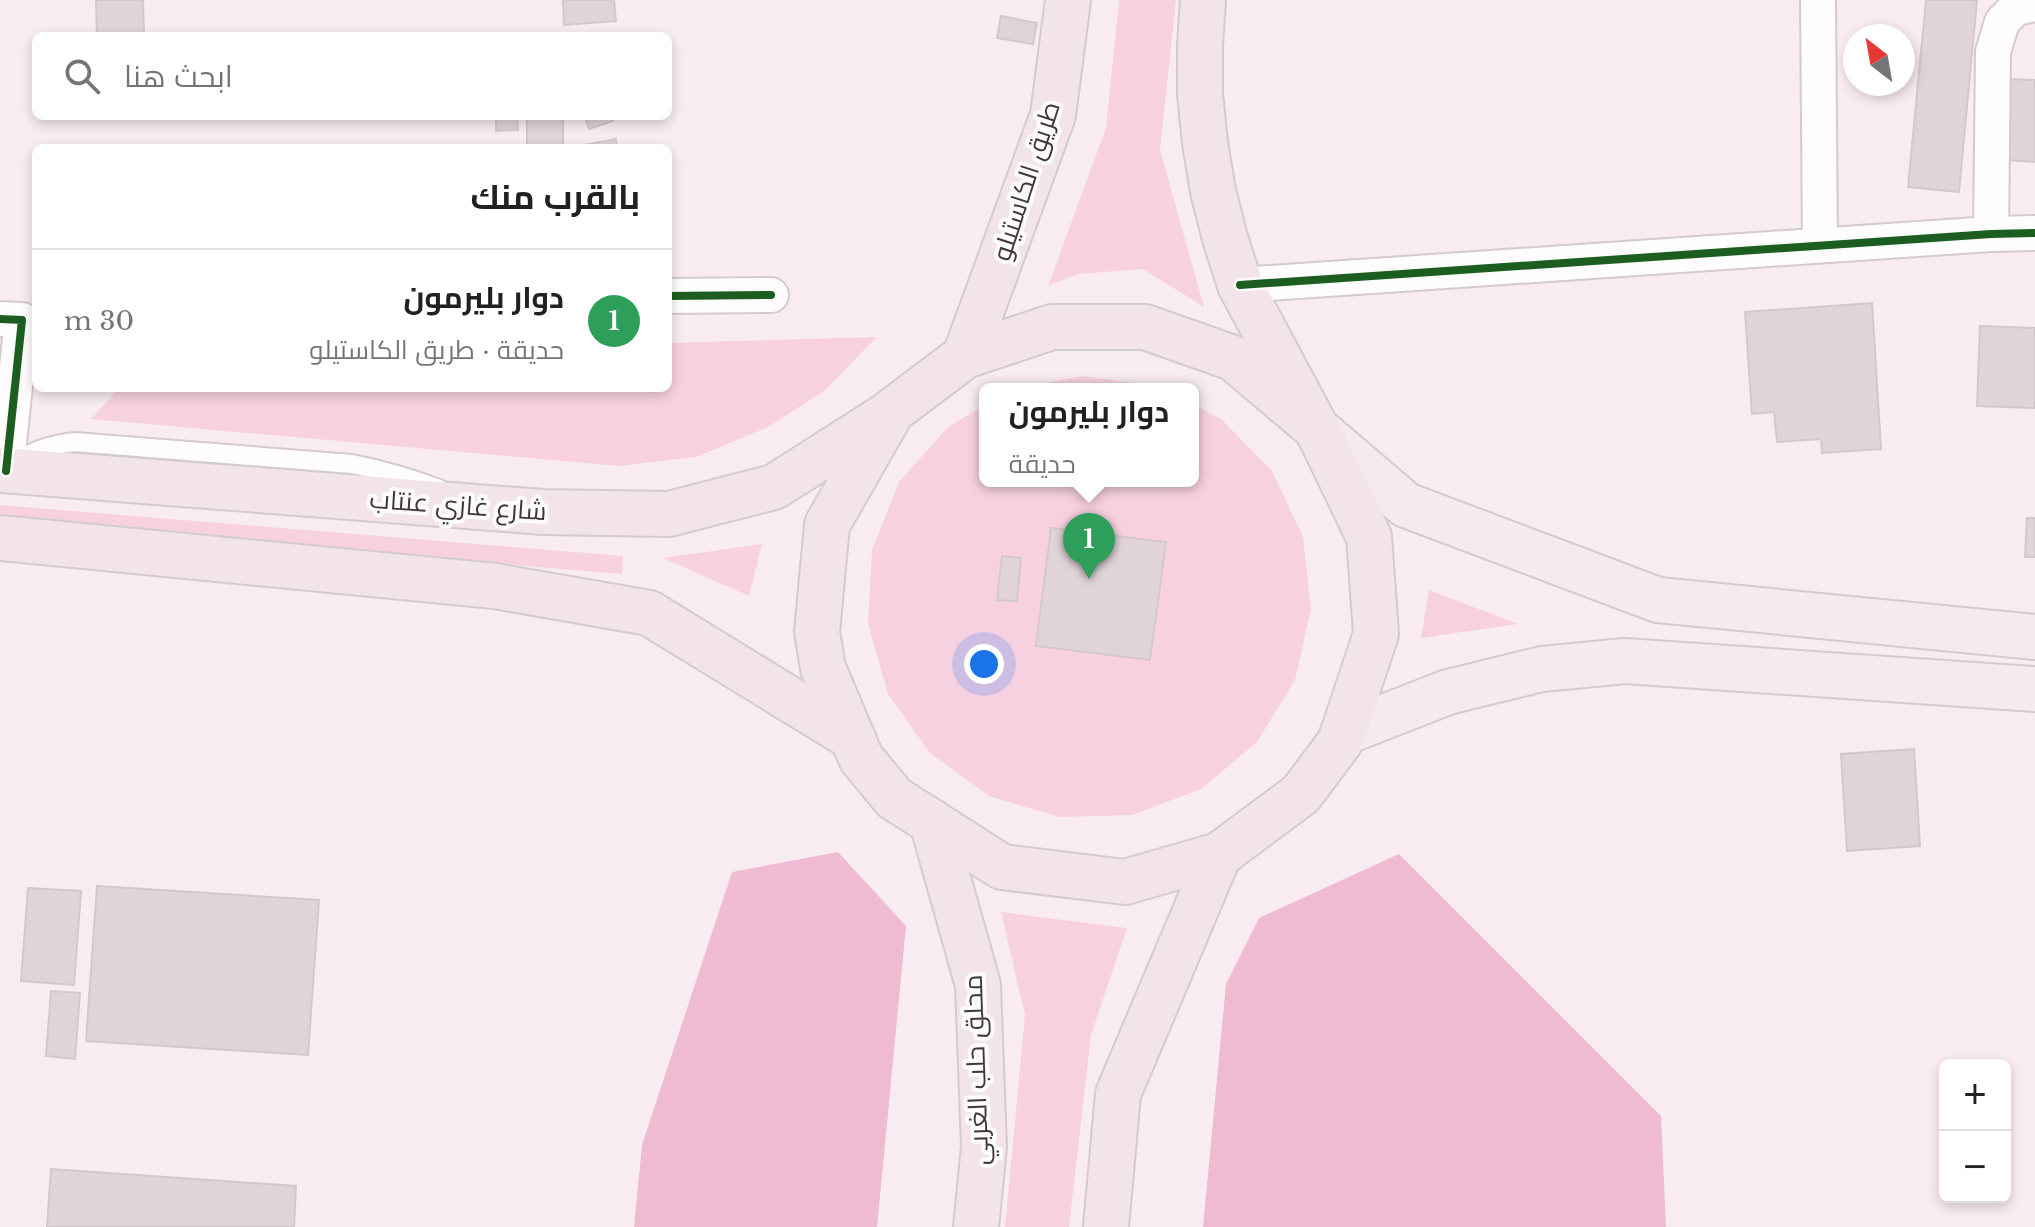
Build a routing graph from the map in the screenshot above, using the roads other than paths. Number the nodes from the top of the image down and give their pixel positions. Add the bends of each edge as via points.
1 (1068, 0) edge
2 (1203, 0) edge
3 (1818, 0) edge
4 (2035, 4) edge
5 (2035, 233) edge
6 (1991, 234) junction
7 (1820, 245) junction
8 (1240, 285) junction
9 (771, 295) dead end
10 (672, 296) edge
11 (19, 319) edge
12 (965, 356) junction
13 (892, 411) junction
14 (1317, 429) junction
15 (3, 470) edge
16 (0, 538) edge
17 (2035, 637) edge
18 (2035, 689) edge
19 (1343, 733) junction
20 (853, 738) junction
21 (932, 822) junction
22 (1219, 855) junction
23 (976, 1227) edge
24 (1106, 1227) edge

1 - 12 highway, طريق الكاستيلو via 1053,115
2 - 8 highway via 1200,94 1205,143
3 - 7 street
4 - 6 street via 2016,8 2002,22 1993,52
5 - 6 street
6 - 7 street
7 - 8 street
8 - 14 highway
9 - 10 street
11 - 15 street
12 - 13 highway, شارع غازي عنتاب
12 - 14 highway via 1052,327 1145,327 1233,358
13 - 15 highway, شارع غازي عنتاب via 774,487 669,514 543,512
13 - 20 highway via 827,525 817,632 823,668
14 - 17 main road via 1406,505 1658,600
14 - 19 highway via 1369,537 1376,634
16 - 20 highway via 495,586 649,613
18 - 19 main road via 1625,661 1542,669 1448,692
19 - 22 highway via 1301,794
20 - 21 highway via 861,758 894,798
21 - 22 highway via 1002,867 1125,882
21 - 23 highway, محلق حلب الغربي via 978,985 984,1147
22 - 24 highway via 1118,1094

